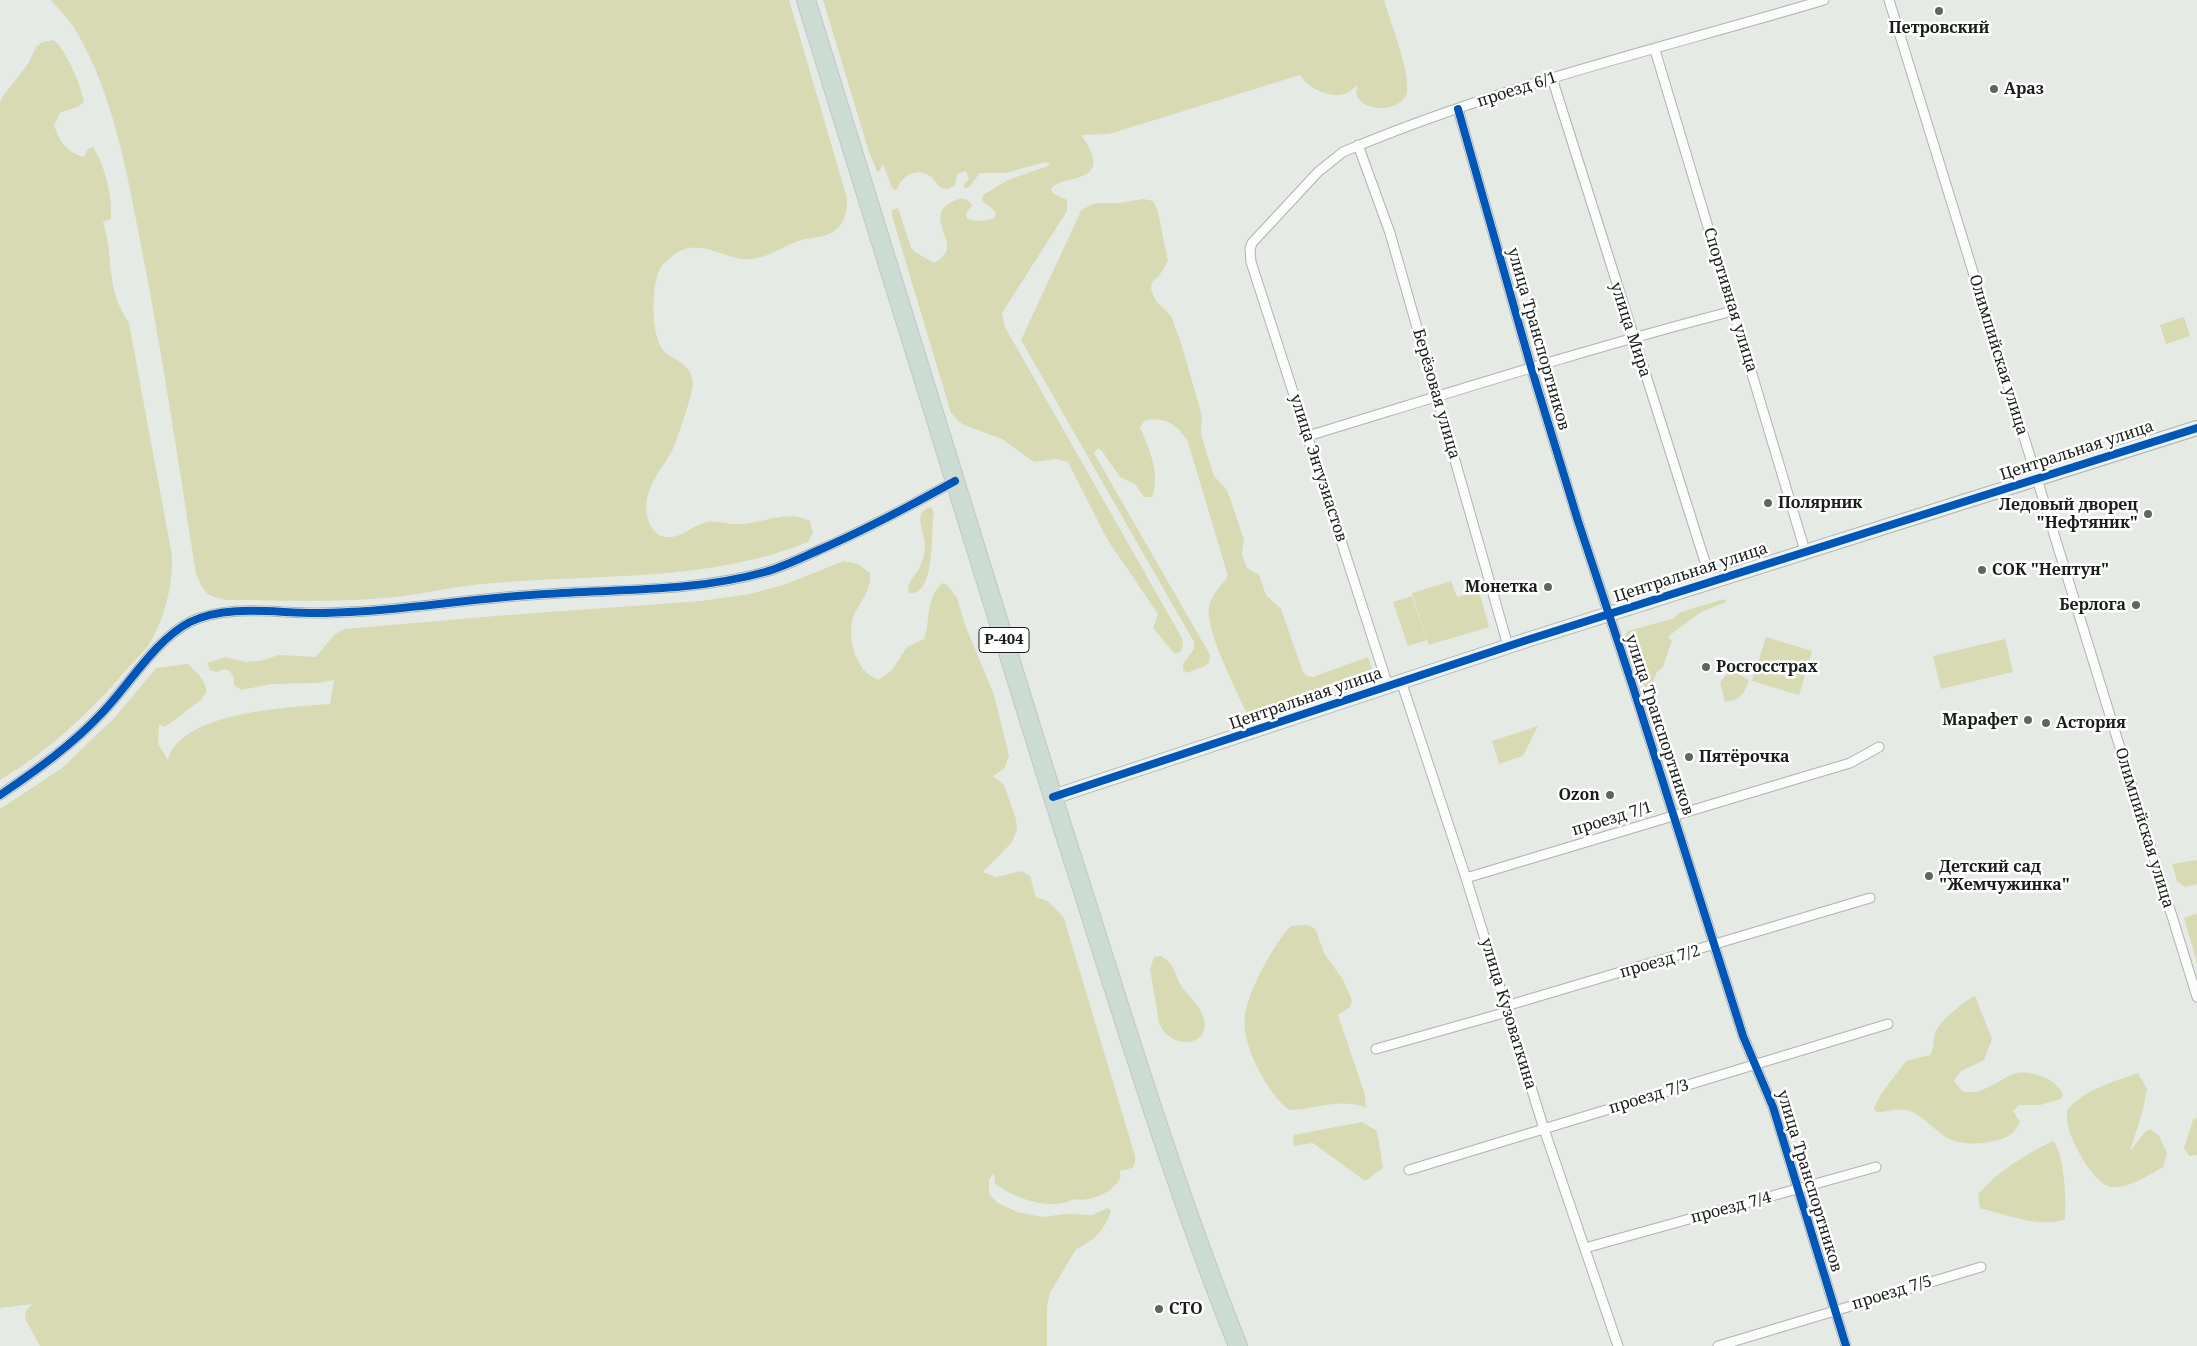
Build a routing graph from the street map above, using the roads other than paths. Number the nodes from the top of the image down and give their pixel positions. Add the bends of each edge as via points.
1 (806, 0) edge
2 (1824, 0) edge
3 (1889, 0) edge
4 (1655, 50) junction
5 (1552, 78) junction
6 (1458, 109) junction
7 (1358, 145) junction
8 (1250, 249) joint
9 (1733, 311) junction
10 (1632, 337) junction
11 (1531, 367) junction
12 (1437, 396) junction
13 (2197, 428) edge
14 (1308, 436) junction
15 (2036, 479) junction
16 (955, 482) junction
17 (1805, 551) junction
18 (1710, 581) junction
19 (1609, 614) junction
20 (1508, 646) junction
21 (1394, 683) junction
22 (1879, 747) dead end
23 (0, 795) edge
24 (1053, 797) junction
25 (1673, 815) junction
26 (1466, 878) junction
27 (1870, 898) dead end
28 (1713, 946) junction
29 (2197, 997) edge
30 (1506, 1009) junction
31 (1888, 1024) dead end
32 (1376, 1049) dead end
33 (1754, 1065) junction
34 (1544, 1129) junction
35 (1876, 1167) dead end
36 (1409, 1170) dead end
37 (1798, 1190) junction
38 (1585, 1248) junction
39 (1981, 1267) dead end
40 (1835, 1310) junction
41 (1238, 1346) edge
42 (1618, 1346) edge
43 (1718, 1346) edge
44 (1846, 1346) edge

1 - 16 highway, Р-404
2 - 4 street, проезд 6/1
3 - 15 street, Олимпийская улица
4 - 5 street, проезд 6/1
4 - 9 street, Спортивная улица
5 - 6 street, проезд 6/1
5 - 10 street, улица Мира
6 - 7 street, проезд 6/1
6 - 11 street, улица Транспортников
7 - 8 street, проезд 6/1 via 1326,164 1252,243
7 - 12 street, Берёзовая улица via 1390,233
8 - 14 street, улица Энтузиастов via 1251,262
9 - 10 street
9 - 17 street, Спортивная улица
10 - 11 street
10 - 18 street, улица Мира
11 - 12 street
11 - 19 street, улица Транспортников
12 - 14 street
12 - 20 street, Берёзовая улица
13 - 15 street, Центральная улица
14 - 21 street, улица Энтузиастов
15 - 17 street, Центральная улица
15 - 29 street, Олимпийская улица
16 - 23 street via 804,557 729,581 681,588 545,594 368,611 208,615 174,633 71,744
16 - 24 highway, Р-404
17 - 18 street, Центральная улица
18 - 19 street, Центральная улица
19 - 20 street, Центральная улица
19 - 25 street, улица Транспортников
20 - 21 street, Центральная улица
21 - 24 street, Центральная улица
21 - 26 street, улица Кузоваткина
22 - 25 street, проезд 7/1 via 1850,763
24 - 41 highway, Р-404 via 1192,1229
25 - 26 street, проезд 7/1
25 - 28 street, улица Транспортников
26 - 30 street, улица Кузоваткина
27 - 28 street, проезд 7/2
28 - 30 street, проезд 7/2
28 - 33 street, улица Транспортников
30 - 32 street, проезд 7/2
30 - 34 street, улица Кузоваткина
31 - 33 street, проезд 7/3
33 - 34 street, проезд 7/3
33 - 37 street, улица Транспортников via 1773,1107
34 - 36 street, проезд 7/3
34 - 38 street, улица Кузоваткина
35 - 37 street, проезд 7/4
37 - 38 street, проезд 7/4
37 - 40 street, улица Транспортников
38 - 42 street, улица Кузоваткина
39 - 40 street, проезд 7/5
40 - 43 street, проезд 7/5
40 - 44 street, улица Транспортников

